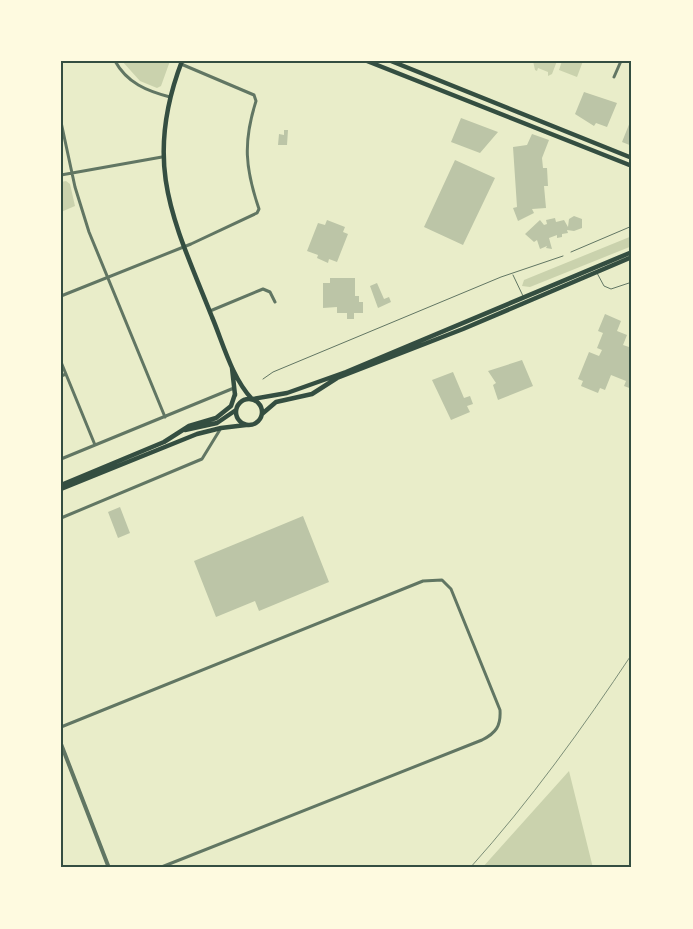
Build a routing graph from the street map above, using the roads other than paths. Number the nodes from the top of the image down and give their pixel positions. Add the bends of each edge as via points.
1 (115, 61) edge
2 (367, 61) edge
3 (391, 61) edge
4 (621, 61) edge
5 (181, 63) edge
6 (614, 77) dead end
7 (476, 95) junction
8 (170, 97) junction
9 (473, 103) junction
10 (61, 122) edge
11 (162, 157) junction
12 (632, 158) edge
13 (632, 166) edge
14 (72, 172) junction
15 (61, 175) edge
16 (632, 226) edge
17 (184, 247) junction
18 (571, 252) dead end
19 (632, 252) edge
20 (563, 256) dead end
21 (632, 257) edge
22 (596, 270) junction
23 (512, 274) junction
24 (107, 277) junction
25 (632, 282) edge
26 (61, 296) edge
27 (525, 300) junction
28 (275, 302) dead end
29 (507, 308) junction
30 (210, 311) junction
31 (229, 358) junction
32 (61, 362) edge
33 (66, 374) junction
34 (61, 376) edge
35 (263, 379) dead end
36 (235, 388) junction
37 (235, 394) junction
38 (253, 399) junction
39 (237, 409) junction
40 (262, 414) junction
41 (165, 418) junction
42 (246, 425) junction
43 (221, 428) junction
44 (182, 431) junction
45 (95, 445) junction
46 (61, 459) edge
47 (61, 485) edge
48 (61, 489) edge
49 (61, 518) edge
50 (61, 727) edge
51 (61, 744) edge
52 (109, 868) edge
53 (159, 868) edge

1 - 8 street via 134,83
2 - 9 main road
3 - 7 main road
4 - 6 street
5 - 8 main road
5 - 17 street via 252,92 256,101 246,145 247,170 259,209 257,213
7 - 9 main road
7 - 12 main road
8 - 11 main road
9 - 13 main road
10 - 14 street
11 - 14 street
11 - 17 main road via 170,208
14 - 15 street
14 - 24 street via 81,208
16 - 18 lane
17 - 24 street
17 - 30 main road
19 - 22 main road
20 - 23 lane
21 - 22 main road
22 - 25 lane via 604,286 611,289
22 - 27 main road
23 - 27 lane
23 - 35 lane via 273,372
24 - 26 street
24 - 41 street
27 - 29 main road
28 - 30 street via 270,292 263,289
29 - 38 main road via 346,372 287,393
29 - 40 main road via 338,378 312,394 276,402
30 - 31 main road
31 - 36 main road
31 - 38 main road via 243,388
32 - 33 street
33 - 34 street
33 - 45 street
36 - 37 main road
36 - 41 street
37 - 39 main road
37 - 44 main road via 233,403 223,414
38 - 39 main road via 243,400
38 - 40 main road via 260,405
39 - 42 main road via 239,419
39 - 44 main road via 217,423
40 - 42 main road via 257,422
41 - 45 street
42 - 43 main road
43 - 48 main road
43 - 49 street via 202,460
44 - 47 main road via 153,447
45 - 46 street
50 - 53 street via 422,581 442,580 451,589 500,710 496,730 482,740
51 - 52 street

